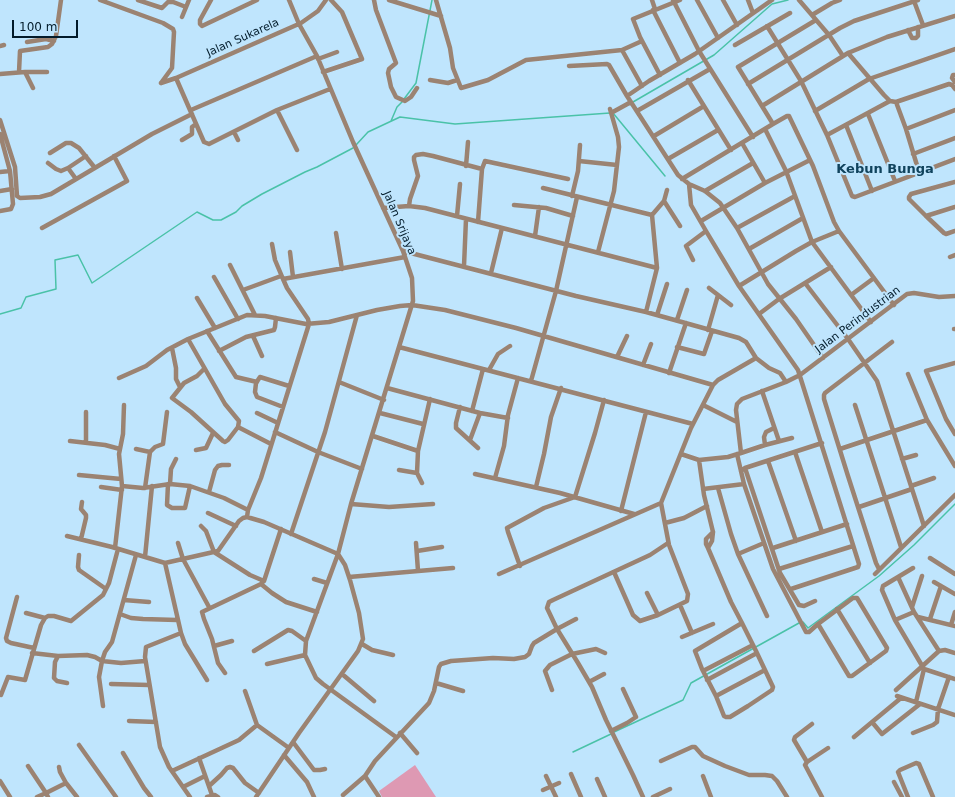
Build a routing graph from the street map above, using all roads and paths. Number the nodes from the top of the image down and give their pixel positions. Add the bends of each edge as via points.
1 (61, 0) edge
2 (100, 0) edge
3 (138, 0) edge
4 (189, 0) edge
5 (210, 0) edge
6 (257, 0) edge
7 (289, 0) edge
8 (326, 0) edge
9 (331, 0) edge
10 (374, 0) edge
11 (389, 0) edge
12 (436, 0) edge
13 (652, 0) edge
14 (680, 0) edge
15 (697, 0) edge
16 (723, 0) edge
17 (748, 0) edge
18 (772, 0) edge
19 (799, 0) edge
20 (840, 0) edge
21 (674, 1) edge
22 (831, 1) edge
23 (916, 1) edge
24 (403, 2) edge
25 (186, 8) junction
26 (654, 10) junction
27 (753, 13) junction
28 (790, 13) dead end
29 (812, 15) junction
30 (442, 16) junction
31 (955, 16) edge
32 (182, 17) dead end
33 (816, 20) junction
34 (299, 24) junction
35 (737, 25) junction
36 (923, 25) junction
37 (767, 26) junction
38 (918, 27) junction
39 (908, 30) junction
40 (829, 35) junction
41 (718, 38) junction
42 (54, 41) junction
43 (642, 41) junction
44 (27, 42) dead end
45 (777, 42) junction
46 (734, 45) dead end
47 (955, 49) edge
48 (622, 50) junction
49 (337, 52) dead end
50 (699, 52) junction
51 (845, 54) junction
52 (317, 58) junction
53 (788, 60) junction
54 (680, 63) junction
55 (569, 66) dead end
56 (710, 69) junction
57 (19, 72) junction
58 (25, 72) junction
59 (46, 72) dead end
60 (323, 72) junction
61 (0, 74) edge
62 (955, 74) edge
63 (660, 75) junction
64 (176, 78) junction
65 (869, 79) junction
66 (430, 80) dead end
67 (457, 80) junction
68 (688, 80) junction
69 (801, 81) junction
70 (955, 82) edge
71 (748, 84) junction
72 (642, 86) junction
73 (33, 88) dead end
74 (417, 88) dead end
75 (330, 89) junction
76 (955, 89) edge
77 (627, 96) junction
78 (890, 101) junction
79 (896, 102) junction
80 (631, 103) junction
81 (704, 106) junction
82 (762, 106) junction
83 (277, 110) junction
84 (955, 110) edge
85 (637, 111) junction
86 (815, 111) junction
87 (192, 112) junction
88 (868, 114) junction
89 (0, 120) edge
90 (196, 124) junction
91 (773, 124) junction
92 (846, 125) junction
93 (765, 129) junction
94 (906, 129) junction
95 (718, 130) junction
96 (234, 132) junction
97 (0, 134) edge
98 (827, 135) junction
99 (654, 136) junction
100 (753, 136) junction
101 (955, 138) edge
102 (182, 140) dead end
103 (238, 140) dead end
104 (468, 142) dead end
105 (742, 143) junction
106 (580, 145) dead end
107 (6, 150) junction
108 (297, 150) dead end
109 (731, 150) junction
110 (0, 151) edge
111 (50, 153) dead end
112 (913, 154) junction
113 (86, 156) junction
114 (114, 156) junction
115 (668, 159) junction
116 (955, 159) edge
117 (579, 160) junction
118 (810, 160) junction
119 (48, 163) dead end
120 (753, 163) junction
121 (617, 165) junction
122 (466, 166) junction
123 (68, 168) junction
124 (96, 168) junction
125 (482, 169) junction
126 (10, 171) junction
127 (786, 171) junction
128 (0, 172) edge
129 (919, 172) junction
130 (76, 179) junction
131 (568, 179) dead end
132 (682, 179) junction
133 (895, 181) junction
134 (955, 182) edge
135 (765, 183) junction
136 (460, 184) dead end
137 (689, 184) junction
138 (543, 188) dead end
139 (12, 189) junction
140 (667, 190) dead end
141 (0, 191) edge
142 (705, 191) junction
143 (872, 191) junction
144 (572, 196) junction
145 (795, 196) junction
146 (578, 197) junction
147 (664, 201) junction
148 (514, 205) dead end
149 (610, 205) junction
150 (409, 206) junction
151 (539, 207) junction
152 (723, 207) junction
153 (955, 207) edge
154 (383, 208) junction
155 (0, 211) edge
156 (652, 215) junction
157 (457, 216) junction
158 (573, 216) junction
159 (926, 216) junction
160 (803, 218) junction
161 (466, 219) junction
162 (701, 221) junction
163 (478, 222) junction
164 (680, 226) dead end
165 (42, 228) dead end
166 (502, 228) junction
167 (737, 228) junction
168 (706, 231) junction
169 (839, 231) junction
170 (955, 231) edge
171 (336, 233) dead end
172 (535, 236) junction
173 (812, 242) junction
174 (272, 244) dead end
175 (566, 244) junction
176 (749, 249) junction
177 (402, 251) junction
178 (290, 252) dead end
179 (598, 252) junction
180 (404, 256) junction
181 (693, 260) dead end
182 (230, 265) dead end
183 (464, 266) junction
184 (657, 268) junction
185 (831, 268) junction
186 (342, 269) junction
187 (762, 272) junction
188 (491, 274) junction
189 (214, 277) dead end
190 (293, 277) junction
191 (282, 278) junction
192 (874, 278) junction
193 (805, 283) junction
194 (667, 284) dead end
195 (739, 286) junction
196 (709, 288) dead end
197 (243, 290) junction
198 (687, 290) dead end
199 (556, 291) junction
200 (718, 295) junction
201 (851, 295) junction
202 (955, 296) edge
203 (197, 298) dead end
204 (779, 299) junction
205 (412, 305) junction
206 (731, 305) dead end
207 (894, 305) junction
208 (646, 312) junction
209 (255, 314) junction
210 (759, 314) junction
211 (357, 315) junction
212 (657, 315) junction
213 (238, 318) junction
214 (276, 318) junction
215 (677, 320) junction
216 (871, 322) junction
217 (686, 323) junction
218 (309, 324) junction
219 (215, 328) junction
220 (710, 330) junction
221 (207, 331) junction
222 (544, 335) junction
223 (253, 336) junction
224 (627, 336) dead end
225 (188, 339) junction
226 (848, 339) junction
227 (892, 342) dead end
228 (651, 344) dead end
229 (510, 346) dead end
230 (399, 347) junction
231 (677, 347) junction
232 (172, 348) junction
233 (219, 351) junction
234 (262, 356) dead end
235 (617, 357) junction
236 (756, 358) junction
237 (823, 358) junction
238 (865, 362) junction
239 (955, 363) edge
240 (643, 365) junction
241 (204, 369) junction
242 (483, 369) junction
243 (489, 370) junction
244 (669, 373) junction
245 (908, 374) dead end
246 (800, 375) junction
247 (119, 378) dead end
248 (518, 378) junction
249 (531, 381) junction
250 (257, 382) junction
251 (339, 382) junction
252 (786, 382) junction
253 (713, 385) junction
254 (289, 386) junction
255 (180, 387) junction
256 (387, 388) junction
257 (561, 388) junction
258 (762, 391) junction
259 (430, 399) junction
260 (384, 400) junction
261 (604, 400) junction
262 (124, 404) dead end
263 (703, 405) junction
264 (855, 405) dead end
265 (283, 407) junction
266 (460, 407) junction
267 (472, 410) junction
268 (86, 412) dead end
269 (167, 412) dead end
270 (646, 412) junction
271 (257, 413) dead end
272 (380, 413) junction
273 (480, 413) junction
274 (508, 418) junction
275 (928, 420) junction
276 (737, 422) junction
277 (278, 423) junction
278 (423, 424) junction
279 (693, 424) junction
280 (238, 427) junction
281 (774, 428) junction
282 (894, 431) junction
283 (275, 432) junction
284 (213, 433) junction
285 (955, 434) edge
286 (372, 436) junction
287 (792, 438) dead end
288 (470, 440) junction
289 (866, 440) junction
290 (70, 441) dead end
291 (779, 441) junction
292 (86, 443) junction
293 (822, 443) junction
294 (270, 444) junction
295 (765, 445) junction
296 (478, 448) dead end
297 (120, 449) junction
298 (136, 449) dead end
299 (840, 449) junction
300 (196, 450) dead end
301 (418, 451) junction
302 (150, 452) junction
303 (318, 452) junction
304 (795, 452) junction
305 (681, 454) junction
306 (739, 454) junction
307 (916, 455) dead end
308 (176, 459) dead end
309 (902, 459) junction
310 (699, 460) junction
311 (768, 461) junction
312 (229, 465) dead end
313 (955, 466) edge
314 (362, 469) junction
315 (399, 470) dead end
316 (743, 470) junction
317 (417, 473) junction
318 (475, 474) dead end
319 (79, 475) dead end
320 (495, 478) junction
321 (934, 478) dead end
322 (121, 479) junction
323 (422, 483) dead end
324 (169, 484) junction
325 (744, 484) junction
326 (152, 486) junction
327 (190, 486) junction
328 (101, 487) dead end
329 (536, 487) junction
330 (911, 487) junction
331 (122, 488) junction
332 (145, 488) junction
333 (718, 488) junction
334 (703, 489) junction
335 (209, 492) junction
336 (955, 495) edge
337 (575, 498) junction
338 (885, 498) junction
339 (82, 502) dead end
340 (661, 503) junction
341 (351, 504) junction
342 (433, 504) dead end
343 (707, 506) junction
344 (858, 507) junction
345 (248, 510) junction
346 (621, 511) junction
347 (208, 512) dead end
348 (634, 514) junction
349 (247, 517) junction
350 (665, 523) junction
351 (847, 524) junction
352 (201, 526) dead end
353 (236, 526) junction
354 (924, 526) junction
355 (280, 529) junction
356 (822, 532) junction
357 (291, 534) junction
358 (67, 536) dead end
359 (81, 539) junction
360 (796, 541) junction
361 (178, 542) dead end
362 (416, 543) dead end
363 (668, 543) junction
364 (764, 543) junction
365 (853, 546) junction
366 (442, 547) dead end
367 (901, 547) junction
368 (117, 548) junction
369 (773, 548) junction
370 (417, 551) junction
371 (214, 552) junction
372 (79, 554) dead end
373 (338, 554) junction
374 (738, 554) junction
375 (136, 555) junction
376 (144, 557) junction
377 (930, 558) dead end
378 (183, 559) junction
379 (166, 562) junction
380 (520, 566) junction
381 (453, 568) dead end
382 (913, 568) dead end
383 (779, 569) junction
384 (879, 569) junction
385 (418, 571) junction
386 (614, 572) junction
387 (499, 574) dead end
388 (875, 574) dead end
389 (955, 574) edge
390 (922, 576) dead end
391 (349, 577) junction
392 (898, 577) junction
393 (314, 579) dead end
394 (262, 582) junction
395 (934, 582) dead end
396 (327, 583) junction
397 (940, 586) junction
398 (106, 589) junction
399 (791, 590) junction
400 (647, 593) dead end
401 (955, 594) edge
402 (17, 596) dead end
403 (124, 600) junction
404 (815, 601) dead end
405 (149, 602) dead end
406 (680, 605) junction
407 (209, 607) junction
408 (838, 609) junction
409 (913, 609) junction
410 (317, 612) junction
411 (955, 612) edge
412 (26, 613) dead end
413 (120, 614) junction
414 (658, 615) junction
415 (767, 616) dead end
416 (918, 617) junction
417 (45, 618) junction
418 (576, 619) dead end
419 (930, 619) junction
420 (178, 620) junction
421 (895, 620) junction
422 (742, 623) junction
423 (713, 624) dead end
424 (818, 624) junction
425 (953, 626) edge
426 (557, 629) junction
427 (181, 633) junction
428 (692, 634) junction
429 (682, 637) dead end
430 (232, 640) dead end
431 (306, 641) junction
432 (362, 644) junction
433 (214, 646) junction
434 (753, 646) junction
435 (33, 651) junction
436 (254, 651) dead end
437 (938, 651) junction
438 (756, 652) junction
439 (605, 653) dead end
440 (955, 653) edge
441 (572, 654) junction
442 (305, 655) junction
443 (393, 655) dead end
444 (58, 656) junction
445 (102, 661) junction
446 (146, 661) junction
447 (870, 663) junction
448 (267, 664) dead end
449 (923, 667) junction
450 (765, 670) junction
451 (225, 673) dead end
452 (342, 674) junction
453 (604, 674) dead end
454 (705, 676) junction
455 (949, 677) junction
456 (955, 679) edge
457 (207, 680) dead end
458 (589, 682) junction
459 (67, 683) dead end
460 (436, 683) junction
461 (111, 684) dead end
462 (149, 685) junction
463 (623, 688) dead end
464 (331, 689) junction
465 (552, 690) dead end
466 (896, 690) dead end
467 (245, 691) dead end
468 (462, 691) dead end
469 (1, 695) edge
470 (716, 696) junction
471 (374, 701) dead end
472 (918, 703) junction
473 (103, 706) dead end
474 (938, 710) junction
475 (955, 715) edge
476 (129, 721) dead end
477 (156, 722) junction
478 (872, 722) junction
479 (812, 724) dead end
480 (257, 725) junction
481 (400, 733) junction
482 (913, 733) dead end
483 (612, 734) junction
484 (854, 737) dead end
485 (396, 738) junction
486 (293, 742) junction
487 (79, 745) dead end
488 (289, 748) junction
489 (828, 748) dead end
490 (123, 753) dead end
491 (417, 753) dead end
492 (284, 755) junction
493 (199, 758) junction
494 (661, 761) dead end
495 (807, 762) junction
496 (28, 766) dead end
497 (59, 767) dead end
498 (325, 769) dead end
499 (172, 772) junction
500 (571, 774) dead end
501 (205, 776) junction
502 (365, 776) junction
503 (546, 776) dead end
504 (703, 776) dead end
505 (597, 779) dead end
506 (0, 781) edge
507 (894, 782) dead end
508 (66, 783) junction
509 (559, 783) dead end
510 (209, 786) junction
511 (551, 786) junction
512 (183, 787) junction
513 (670, 789) dead end
514 (543, 790) dead end
515 (47, 795) edge
516 (258, 795) edge
517 (209, 796) edge
518 (343, 796) dead end
519 (10, 797) edge
520 (37, 797) edge
521 (77, 797) edge
522 (116, 797) edge
523 (151, 797) edge
524 (190, 797) edge
525 (218, 797) edge
526 (314, 797) edge
527 (379, 797) edge
528 (556, 797) edge
529 (580, 797) edge
530 (605, 797) edge
531 (643, 797) edge
532 (654, 797) edge
533 (711, 797) edge
534 (787, 797) edge
535 (822, 797) edge
536 (902, 797) edge
537 (908, 797) edge
538 (933, 797) edge

1 - 42 street
2 - 64 street, Jalan Sukarela via 173,29 172,68 161,83
3 - 25 street via 162,8 168,2
4 - 25 street
5 - 6 street via 200,20 202,26
7 - 34 street
8 - 34 street, Jalan Sukarela via 318,10
9 - 60 street via 342,12 362,59
10 - 74 street via 396,63 388,73 391,87 396,97 403,100 411,97
11 - 24 street
12 - 30 street
13 - 26 street
14 - 21 street
15 - 41 street
16 - 35 street
17 - 27 street
18 - 27 street
19 - 29 street
20 - 22 street
21 - 26 street
21 - 50 street
22 - 29 street
23 - 36 street
23 - 40 street via 854,21
24 - 30 street
25 - 32 street
26 - 43 street via 633,19
26 - 54 street
27 - 35 street
28 - 37 street
29 - 33 street
30 - 67 street
31 - 36 street
33 - 40 street
33 - 45 street
34 - 52 street
34 - 64 street, Jalan Sukarela
35 - 41 street
36 - 38 street
37 - 45 street
37 - 46 street
38 - 39 street
38 - 39 street via 916,38 912,38
39 - 51 street
40 - 51 street
40 - 53 street
41 - 50 street
42 - 44 street via 46,39
42 - 57 street via 48,47 20,51
43 - 48 street
43 - 63 street
45 - 53 street
45 - 71 street via 738,67
47 - 65 street
48 - 67 street via 526,60 488,80 461,88
48 - 72 street
49 - 52 street
50 - 54 street
50 - 56 street
51 - 65 street
51 - 69 street
52 - 60 street
52 - 87 street
53 - 69 street
53 - 71 street
54 - 63 street
55 - 77 street via 608,64
56 - 68 street
56 - 100 street
57 - 58 street
57 - 61 street
58 - 59 street
58 - 73 street
60 - 75 street
62 - 70 street via 952,78
63 - 72 street
64 - 87 street
65 - 78 street
65 - 86 street
66 - 67 street via 448,83
68 - 81 street
68 - 85 street
69 - 82 street
69 - 86 street
71 - 82 street
72 - 77 street
75 - 83 street
75 - 154 street, Jalan Srijaya
76 - 79 street via 950,84
77 - 80 street
78 - 79 street
78 - 88 street
79 - 94 street
80 - 85 street
80 - 121 street via 611,113 619,142
81 - 95 street
81 - 99 street
82 - 91 street
83 - 96 street
83 - 108 street
84 - 94 street
85 - 99 street
86 - 98 street
87 - 90 street
87 - 114 street
88 - 92 street
88 - 133 street
89 - 130 street via 15,167 18,197 47,196
90 - 96 street via 206,144
90 - 102 street via 192,127 192,134
91 - 93 street
91 - 118 street via 789,116
92 - 98 street
92 - 143 street
93 - 100 street
93 - 127 street
94 - 112 street
95 - 109 street
95 - 115 street
96 - 103 street
97 - 107 street
98 - 143 street via 852,196
99 - 115 street
100 - 105 street
101 - 112 street
104 - 122 street
105 - 109 street
105 - 120 street
106 - 117 street
107 - 110 street
107 - 126 street
109 - 132 street
111 - 113 street via 69,142
112 - 129 street
113 - 123 street
113 - 124 street
114 - 124 street
114 - 165 street via 127,181
115 - 132 street
116 - 129 street
117 - 121 street
117 - 144 street
118 - 127 street
118 - 169 street
119 - 123 street via 61,171
120 - 135 street
120 - 142 street
121 - 149 street
122 - 125 street
122 - 150 street via 423,154 415,155 418,176
123 - 130 street
124 - 130 street
125 - 131 street via 486,161
125 - 163 street
126 - 128 street
126 - 139 street
127 - 135 street
127 - 145 street
129 - 133 street
132 - 137 street
133 - 143 street
134 - 159 street via 910,196 909,199
135 - 152 street
136 - 157 street
137 - 142 street
137 - 162 street via 691,205
138 - 144 street
139 - 141 street
139 - 155 street via 12,208
140 - 147 street
142 - 152 street
144 - 146 street
145 - 160 street
145 - 167 street
146 - 149 street
146 - 158 street
147 - 156 street
147 - 164 street
148 - 151 street
149 - 156 street
149 - 179 street
150 - 154 street
150 - 157 street
151 - 158 street
151 - 172 street
152 - 162 street
152 - 167 street
153 - 159 street
154 - 177 street, Jalan Srijaya
156 - 184 street
157 - 161 street
158 - 175 street
159 - 170 street via 946,234
160 - 173 street
160 - 176 street
161 - 163 street
161 - 183 street
162 - 168 street
163 - 166 street
166 - 172 street
166 - 188 street
167 - 176 street
168 - 181 street via 686,246
168 - 195 street
169 - 173 street
169 - 192 street
171 - 186 street
172 - 175 street
173 - 185 street
173 - 187 street
174 - 191 street
175 - 179 street
175 - 199 street
176 - 187 street
177 - 180 street, Jalan Srijaya
177 - 183 street
178 - 190 street
179 - 184 street
180 - 186 street
180 - 205 street, Jalan Srijaya via 412,278
182 - 197 street
183 - 188 street
184 - 208 street
185 - 193 street
185 - 201 street
186 - 190 street
187 - 195 street
187 - 204 street
188 - 199 street
189 - 213 street
190 - 191 street
191 - 197 street
191 - 218 street
192 - 201 street
192 - 207 street
193 - 204 street
193 - 226 street
194 - 212 street
195 - 210 street
196 - 200 street
197 - 209 street
198 - 215 street
199 - 208 street
199 - 222 street
200 - 206 street
200 - 220 street
201 - 216 street
202 - 207 street, Jalan Perindustrian via 939,297 912,293 903,296
203 - 219 street
204 - 210 street
204 - 237 street via 796,318
205 - 211 street
205 - 222 street via 445,310
205 - 230 street, Jalan Srijaya
207 - 216 street, Jalan Perindustrian
208 - 212 street
209 - 213 street
209 - 214 street
210 - 246 street via 796,365
211 - 218 street
211 - 251 street
212 - 215 street
213 - 219 street
214 - 218 street
214 - 223 street via 274,330
215 - 217 street
216 - 226 street, Jalan Perindustrian
217 - 220 street
217 - 231 street
218 - 254 street
219 - 221 street
220 - 231 street via 704,354
220 - 236 street via 746,342
221 - 225 street
221 - 233 street
222 - 235 street
222 - 249 street
223 - 233 street
223 - 234 street
224 - 235 street
225 - 232 street
225 - 241 street
226 - 237 street, Jalan Perindustrian
226 - 238 street
227 - 238 street
228 - 240 street
229 - 243 street via 498,354
230 - 242 street
230 - 256 street, Jalan Srijaya
231 - 244 street
232 - 247 street via 146,366
232 - 255 street via 176,379
233 - 250 street via 236,378
235 - 240 street
236 - 252 street via 780,373
236 - 253 street
237 - 246 street, Jalan Perindustrian
238 - 282 street via 877,381
238 - 299 street via 824,395
239 - 285 street via 926,371
240 - 244 street
241 - 255 street
241 - 280 street via 225,404 239,421
242 - 243 street
242 - 267 street
243 - 248 street
244 - 253 street
245 - 275 street
246 - 252 street, Jalan Perindustrian
246 - 293 street
248 - 249 street
248 - 274 street
249 - 257 street
250 - 254 street via 263,377
250 - 265 street via 257,397
251 - 260 street
251 - 303 street
252 - 258 street, Jalan Perindustrian
253 - 263 street
254 - 265 street
255 - 284 street via 172,398
256 - 259 street
256 - 260 street, Jalan Srijaya
257 - 261 street
257 - 329 street via 551,417
258 - 276 street, Jalan Perindustrian via 739,401 736,410
258 - 281 street
259 - 266 street
259 - 278 street
260 - 272 street, Jalan Srijaya
261 - 270 street
261 - 337 street
262 - 297 street
263 - 276 street
263 - 279 street
264 - 289 street
265 - 277 street
266 - 267 street
266 - 288 street via 456,428
267 - 273 street
268 - 292 street
269 - 302 street via 163,444
270 - 279 street
270 - 346 street
271 - 277 street
272 - 278 street
272 - 286 street, Jalan Srijaya
273 - 274 street
273 - 288 street
274 - 320 street via 504,446
275 - 282 street
275 - 313 street
276 - 306 street
277 - 283 street
278 - 301 street
279 - 305 street
280 - 284 street via 225,442
280 - 294 street
281 - 291 street
281 - 295 street via 766,432
282 - 289 street
282 - 309 street
283 - 294 street
283 - 303 street
284 - 300 street via 206,448
286 - 301 street
286 - 314 street, Jalan Srijaya
287 - 291 street
288 - 296 street
289 - 299 street
289 - 338 street
290 - 292 street
291 - 295 street
292 - 297 street
293 - 304 street
293 - 351 street
294 - 345 street via 261,478
295 - 306 street
297 - 322 street
298 - 302 street
299 - 344 street
301 - 317 street
302 - 332 street
303 - 314 street
303 - 357 street
304 - 311 street
304 - 356 street
305 - 310 street
305 - 340 street
306 - 310 street
306 - 316 street
307 - 309 street
308 - 324 street via 171,469
309 - 330 street
310 - 334 street
311 - 316 street
311 - 360 street
312 - 335 street via 218,466 215,470
314 - 341 street, Jalan Srijaya
315 - 317 street
316 - 325 street
316 - 369 street
317 - 323 street
318 - 320 street
319 - 322 street
320 - 329 street
321 - 330 street
322 - 331 street
324 - 326 street
324 - 327 street
324 - 327 street via 168,505 172,508 185,508
325 - 333 street
325 - 364 street
326 - 332 street
326 - 376 street
327 - 335 street
328 - 331 street
329 - 337 street
330 - 338 street
330 - 354 street
331 - 332 street
331 - 368 street
333 - 334 street
333 - 374 street
334 - 343 street
335 - 345 street
336 - 354 street
337 - 346 street
337 - 380 street via 544,508 507,528
338 - 344 street
338 - 367 street
339 - 359 street via 81,510 86,518
340 - 348 street
340 - 350 street
341 - 342 street via 389,507
341 - 373 street, Jalan Srijaya
343 - 350 street via 684,518
343 - 422 street via 713,532 708,548
344 - 384 street
345 - 349 street
346 - 348 street
347 - 353 street
348 - 380 street
349 - 353 street
349 - 355 street
350 - 363 street
351 - 356 street
351 - 365 street
352 - 371 street via 206,531
353 - 371 street via 221,548
354 - 367 street
355 - 357 street
355 - 394 street
356 - 360 street
357 - 373 street
358 - 359 street
359 - 368 street
360 - 369 street
361 - 378 street
362 - 370 street
363 - 386 street via 650,555
363 - 406 street via 689,596 688,601
364 - 374 street
364 - 424 street via 773,569 806,632
365 - 383 street
365 - 399 street via 858,567
366 - 370 street
367 - 384 street
368 - 375 street
368 - 398 street
369 - 383 street
370 - 385 street
371 - 378 street
371 - 394 street
372 - 398 street via 79,570
373 - 391 street
373 - 396 street, Jalan Srijaya
374 - 415 street
375 - 376 street
375 - 403 street
376 - 379 street
377 - 389 street
378 - 379 street
378 - 407 street
379 - 420 street
380 - 387 street
381 - 385 street
382 - 392 street
383 - 399 street
384 - 388 street
385 - 391 street
386 - 414 street via 637,619 642,621
386 - 426 street via 549,602 547,608
390 - 409 street
391 - 432 street via 363,633
392 - 409 street
392 - 421 street via 882,590
393 - 396 street
394 - 407 street
394 - 410 street via 286,602
395 - 397 street
396 - 410 street, Jalan Srijaya
397 - 401 street
397 - 419 street
398 - 417 street via 103,595 71,621 54,616
399 - 404 street via 800,605
400 - 414 street
402 - 435 street via 6,638 8,642
403 - 405 street
403 - 413 street
406 - 414 street
406 - 428 street
407 - 433 street via 202,613
408 - 424 street
408 - 447 street
408 - 447 street via 853,598 857,598 886,648 884,653
409 - 416 street
409 - 421 street
410 - 431 street, Jalan Srijaya
411 - 425 street
412 - 417 street
413 - 420 street via 131,618
413 - 445 street via 112,642
416 - 419 street
416 - 437 street
417 - 435 street
418 - 426 street
419 - 425 street
420 - 427 street
421 - 449 street
422 - 434 street
422 - 454 street via 696,650
423 - 428 street
424 - 447 street via 848,675 852,676
426 - 441 street
426 - 460 street via 534,643 525,657 441,664
427 - 446 street via 146,647
427 - 457 street
428 - 429 street
430 - 433 street
431 - 436 street via 288,630
431 - 442 street, Jalan Srijaya
432 - 443 street via 372,650
432 - 452 street
433 - 451 street via 218,662
434 - 438 street
434 - 454 street
435 - 444 street
435 - 469 street via 25,680 8,676
437 - 440 street
437 - 449 street
438 - 450 street
438 - 454 street
439 - 441 street via 596,649
441 - 458 street
441 - 465 street via 546,668
442 - 448 street
442 - 464 street via 316,678
444 - 445 street via 87,655
444 - 459 street via 54,678
445 - 446 street
445 - 473 street via 100,677
446 - 462 street
449 - 455 street
449 - 466 street
449 - 472 street
450 - 470 street
450 - 470 street via 773,685 772,690 730,717 724,716
452 - 464 street
452 - 471 street
453 - 458 street
454 - 470 street
455 - 456 street
455 - 474 street
458 - 483 street
460 - 468 street
460 - 481 street via 428,703
461 - 462 street
462 - 477 street
463 - 483 street via 636,717
464 - 485 street
464 - 486 street
467 - 480 street
472 - 474 street
472 - 478 street via 899,697
472 - 478 street via 882,734
474 - 475 street
474 - 482 street via 935,724
476 - 477 street
477 - 499 street via 160,747
478 - 484 street
479 - 495 street via 794,737
480 - 488 street
480 - 493 street via 239,740
481 - 485 street
481 - 491 street
483 - 531 street
485 - 502 street
486 - 488 street
486 - 498 street via 314,770
487 - 522 street
488 - 492 street
489 - 495 street
490 - 523 street
492 - 516 street
492 - 526 street via 307,782
493 - 499 street
493 - 501 street
494 - 534 street via 695,747 703,756 725,766 749,775 772,776
495 - 535 street via 805,766
496 - 515 street
497 - 508 street
499 - 512 street
500 - 529 street
501 - 510 street
501 - 512 street
502 - 518 street
502 - 527 street
503 - 511 street
504 - 533 street
505 - 530 street
506 - 519 street
507 - 536 street
508 - 515 street
508 - 521 street
509 - 511 street
510 - 516 street via 230,767
510 - 517 street
511 - 514 street
511 - 528 street
512 - 524 street
513 - 532 street
515 - 520 street
517 - 525 street
537 - 538 street via 898,772 916,763 919,764

